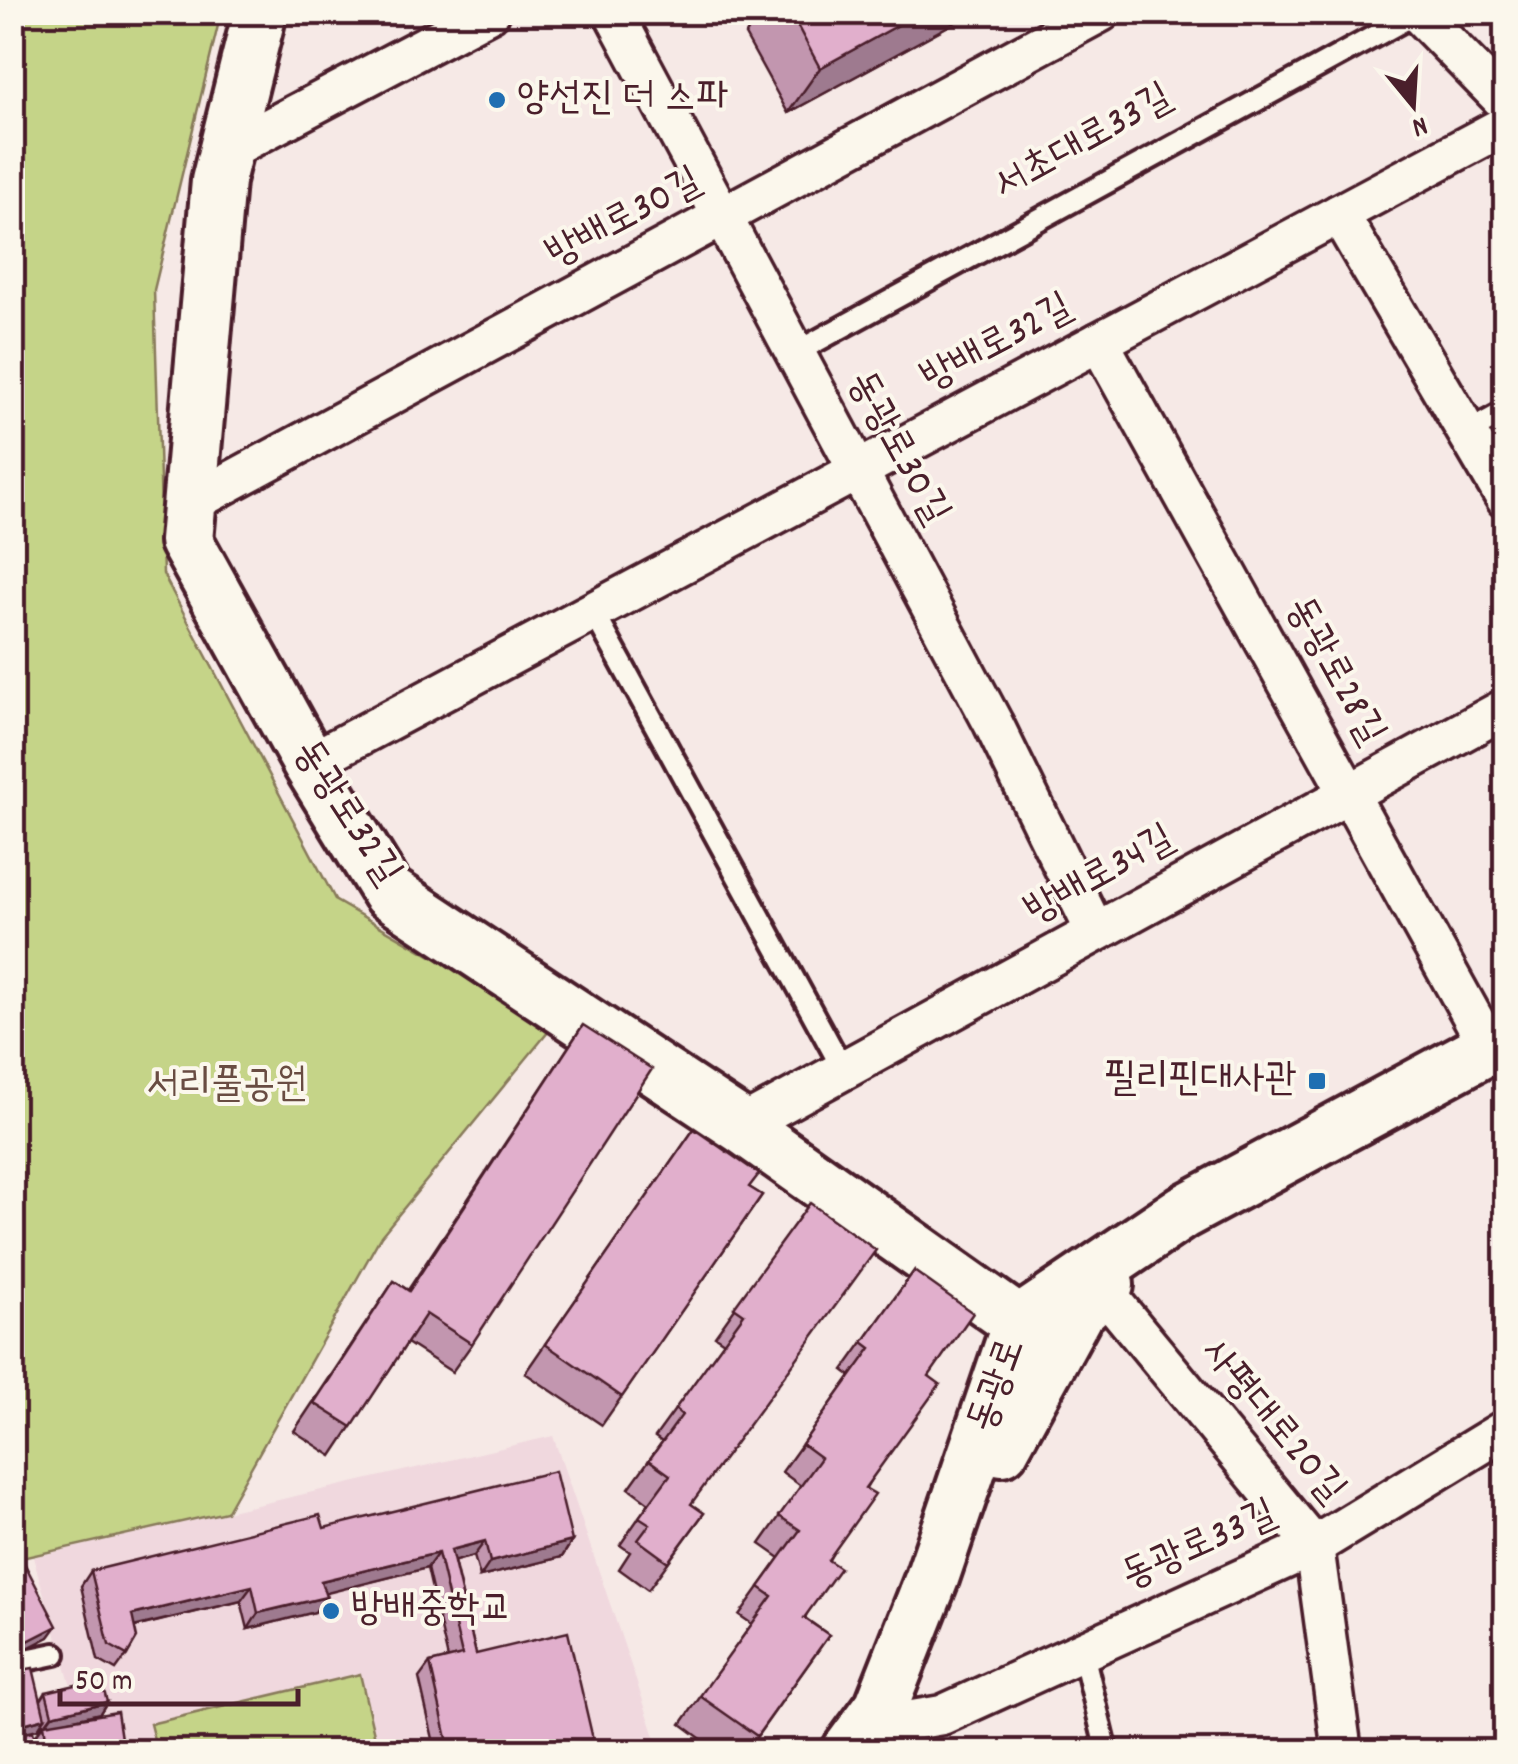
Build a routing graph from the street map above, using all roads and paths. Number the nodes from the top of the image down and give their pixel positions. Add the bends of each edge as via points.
1 (260, 12) edge
2 (490, 12) edge
3 (614, 12) edge
4 (1101, 12) edge
5 (1417, 13) edge
6 (1506, 102) edge
7 (1506, 125) edge
8 (226, 151) junction
9 (1339, 214) junction
10 (724, 218) junction
11 (1099, 342) junction
12 (793, 354) junction
13 (1506, 411) edge
14 (1468, 432) junction
15 (858, 471) junction
16 (1506, 498) edge
17 (190, 504) junction
18 (593, 612) junction
19 (1506, 708) edge
20 (309, 763) junction
21 (1348, 792) junction
22 (1094, 931) junction
23 (1497, 1042) edge
24 (844, 1071) junction
25 (741, 1126) junction
26 (1183, 1212) junction
27 (1102, 1290) junction
28 (1019, 1323) junction
29 (1506, 1429) edge
30 (1314, 1546) junction
31 (932, 1578) junction
32 (1082, 1648) junction
33 (55, 1654) dead end
34 (12, 1664) edge
35 (862, 1744) edge
36 (1106, 1752) edge
37 (1342, 1752) edge

1 - 8 street, 동광로32길
2 - 8 street
3 - 10 street, 동광로30길
4 - 10 street, 방배로30길
5 - 6 street, 서초대로33길
5 - 12 lane, 서초대로33길
7 - 9 street, 방배로32길
8 - 17 street, 동광로32길
9 - 11 street, 방배로32길
9 - 14 street
10 - 12 street, 동광로30길
10 - 17 street, 방배로30길
11 - 15 street, 방배로32길
11 - 21 street, 동광로28길
12 - 15 street, 동광로30길
13 - 14 lane
14 - 16 street
15 - 18 street, 방배로32길
15 - 22 street, 동광로30길
17 - 20 street, 동광로32길 via 186,541
18 - 20 street, 방배로32길
18 - 24 lane
19 - 21 street, 방배로34길
20 - 25 street, 동광로32길 via 388,892
21 - 22 street, 방배로34길
21 - 23 street, 동광로28길
22 - 24 street, 방배로34길
23 - 26 street, 동광로
24 - 25 street, 방배로34길
25 - 28 street, 동광로32길
26 - 27 street, 동광로
26 - 28 street, 동광로
27 - 30 street, 사평대로20길
27 - 31 street, 동광로 via 1078,1312
28 - 31 street, 동광로
29 - 30 street, 동광로33길
30 - 32 street, 동광로33길
30 - 37 street, 사평대로20길
31 - 35 street, 동광로
32 - 35 street, 동광로33길 via 942,1715
32 - 36 lane
33 - 34 lane

